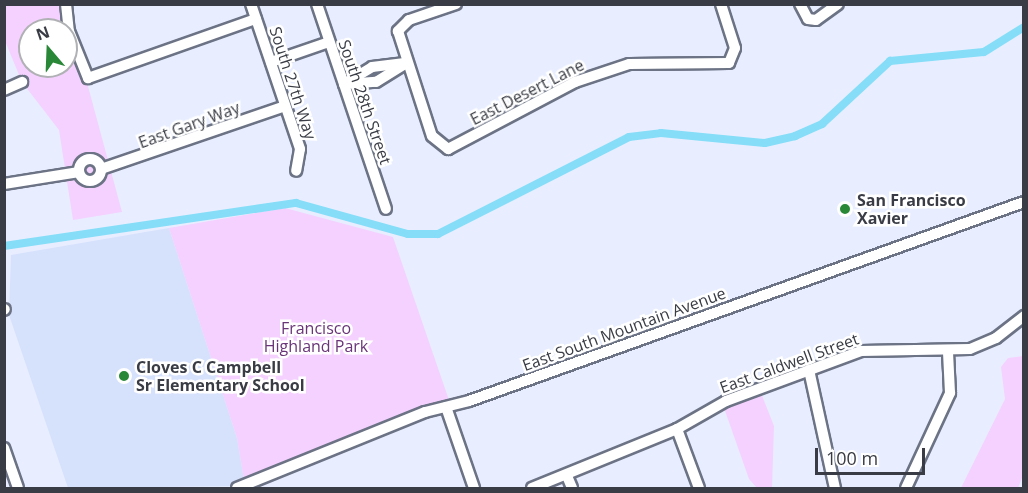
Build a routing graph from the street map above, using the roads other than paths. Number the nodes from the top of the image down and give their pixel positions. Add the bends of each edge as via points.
1 (66, 4) edge
2 (251, 4) edge
3 (317, 4) edge
4 (456, 4) edge
5 (721, 4) edge
6 (800, 4) edge
7 (838, 4) edge
8 (256, 20) junction
9 (329, 42) junction
10 (271, 62) junction
11 (407, 63) junction
12 (372, 67) junction
13 (378, 81) junction
14 (22, 82) dead end
15 (344, 84) junction
16 (4, 90) edge
17 (285, 106) junction
18 (101, 169) junction
19 (296, 171) dead end
20 (79, 172) junction
21 (4, 184) edge
22 (1023, 202) edge
23 (386, 209) dead end
24 (1023, 316) edge
25 (948, 352) junction
26 (809, 370) junction
27 (446, 407) junction
28 (677, 429) junction
29 (4, 448) edge
30 (567, 476) junction
31 (535, 488) edge
32 (18, 489) edge
33 (237, 489) edge
34 (474, 489) edge
35 (572, 489) edge
36 (699, 489) edge
37 (835, 489) edge
38 (906, 489) edge

1 - 8 street via 69,31 88,78
2 - 8 street, South 27th Way
3 - 9 street, South 28th Street
4 - 11 street via 400,27
5 - 11 street, East Desert Lane via 733,59 723,66 629,64 575,82 454,147 441,147 432,136
6 - 7 street via 808,19 816,20
8 - 10 street, South 27th Way
9 - 10 street
9 - 15 street, South 28th Street
10 - 17 street, South 27th Way
11 - 12 street
11 - 13 street
12 - 13 street
12 - 15 street
13 - 15 street
14 - 16 street
15 - 23 street, South 28th Street
17 - 18 street, East Gary Way
17 - 19 street, South 27th Way via 300,149
18 - 20 street, East Gary Way via 91,181
18 - 20 street, East Gary Way via 89,159
20 - 21 street, East Gary Way
22 - 27 street, East South Mountain Avenue
24 - 25 street, East Caldwell Street via 990,341
25 - 26 street, East Caldwell Street via 879,348
25 - 38 street via 950,393
26 - 28 street, East Caldwell Street via 745,393
26 - 37 street
27 - 33 street, East South Mountain Avenue via 322,450
27 - 34 street
28 - 30 street, East Caldwell Street via 615,451
28 - 36 street
29 - 32 street
30 - 31 street, East Caldwell Street
30 - 35 street

